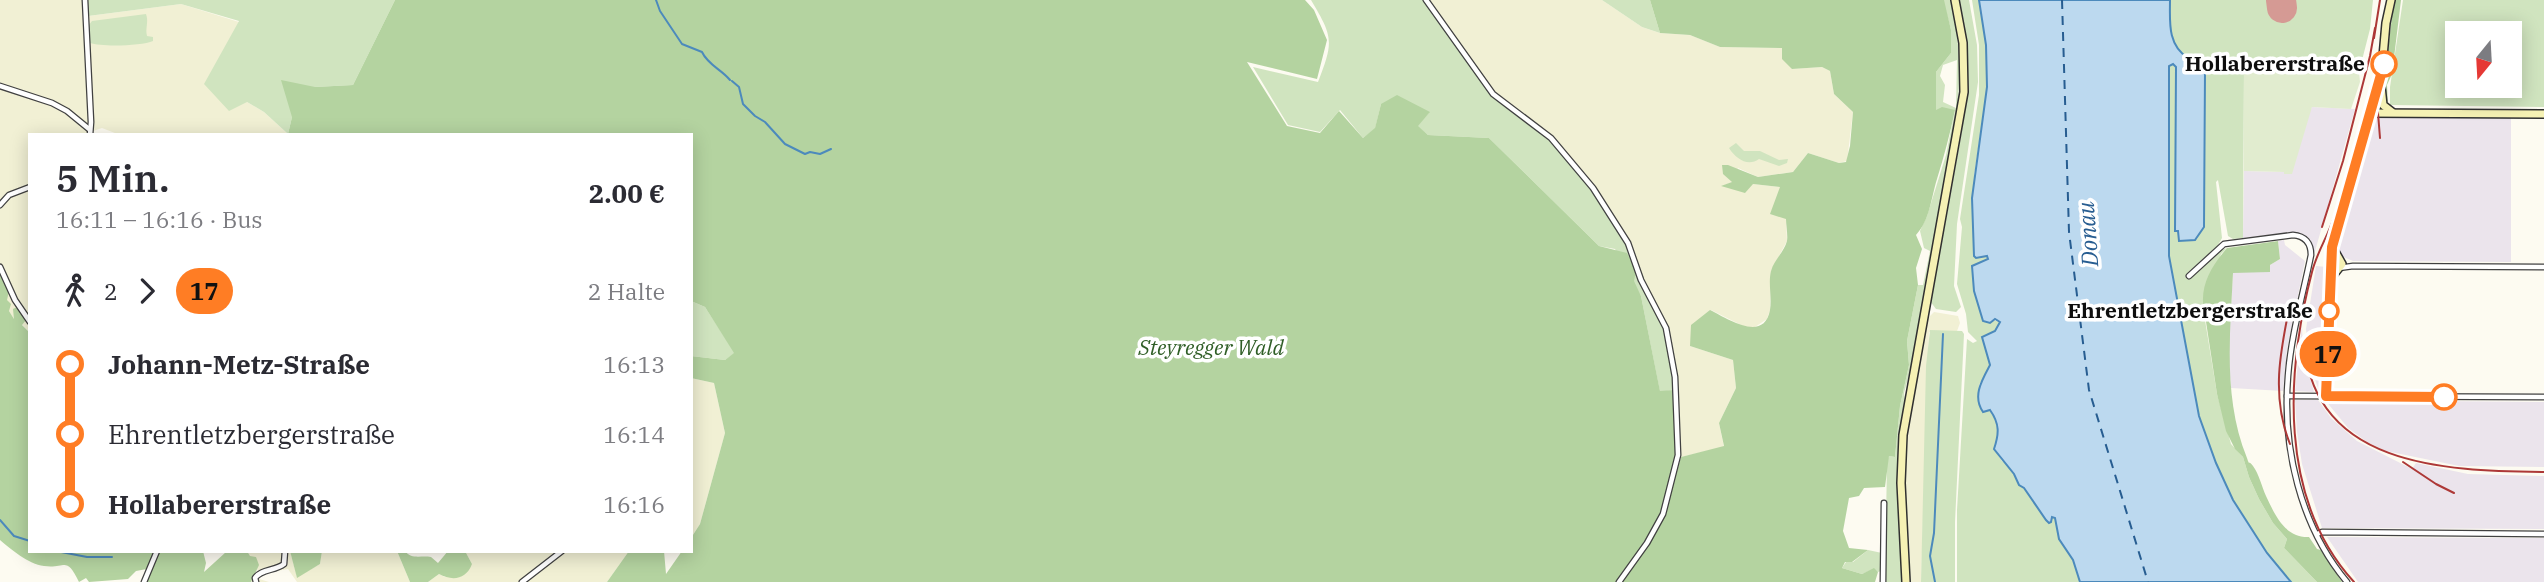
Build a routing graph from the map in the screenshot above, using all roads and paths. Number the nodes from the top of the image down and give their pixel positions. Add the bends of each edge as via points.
1 (85, 0) edge
2 (1426, 0) edge
3 (1955, 0) edge
4 (2391, 0) edge
5 (2381, 79) junction
6 (0, 86) edge
7 (2369, 113) junction
8 (2396, 113) junction
9 (2544, 114) edge
10 (89, 132) edge
11 (28, 188) edge
12 (0, 205) edge
13 (2336, 264) junction
14 (0, 267) edge
15 (2544, 267) edge
16 (2189, 276) dead end
17 (28, 319) edge
18 (2287, 396) junction
19 (2326, 396) junction
20 (2544, 397) edge
21 (1884, 503) dead end
22 (2317, 534) junction
23 (2544, 534) edge
24 (156, 553) edge
25 (285, 553) edge
26 (559, 553) edge
27 (144, 582) edge
28 (256, 582) edge
29 (522, 582) edge
30 (1619, 582) edge
31 (1883, 582) edge
32 (1906, 582) edge
33 (2347, 582) edge

1 - 10 street
2 - 30 street via 1493,94 1551,138 1593,188 1628,243 1666,328 1675,369 1678,454 1663,514
3 - 32 street via 1963,43 1964,92 1902,443
4 - 5 street
5 - 7 street
5 - 8 street via 2383,105
6 - 10 street via 61,107
7 - 8 street
7 - 13 street via 2332,247
8 - 9 street
11 - 12 street via 9,195
13 - 15 street
13 - 19 street via 2330,279
14 - 17 street
16 - 18 street via 2224,244 2293,235 2307,240 2311,255 2292,345
18 - 19 street
18 - 22 street via 2294,469
19 - 20 street
21 - 31 street
22 - 23 street
22 - 33 street
24 - 27 street
25 - 28 street via 284,564 258,573
26 - 29 street

